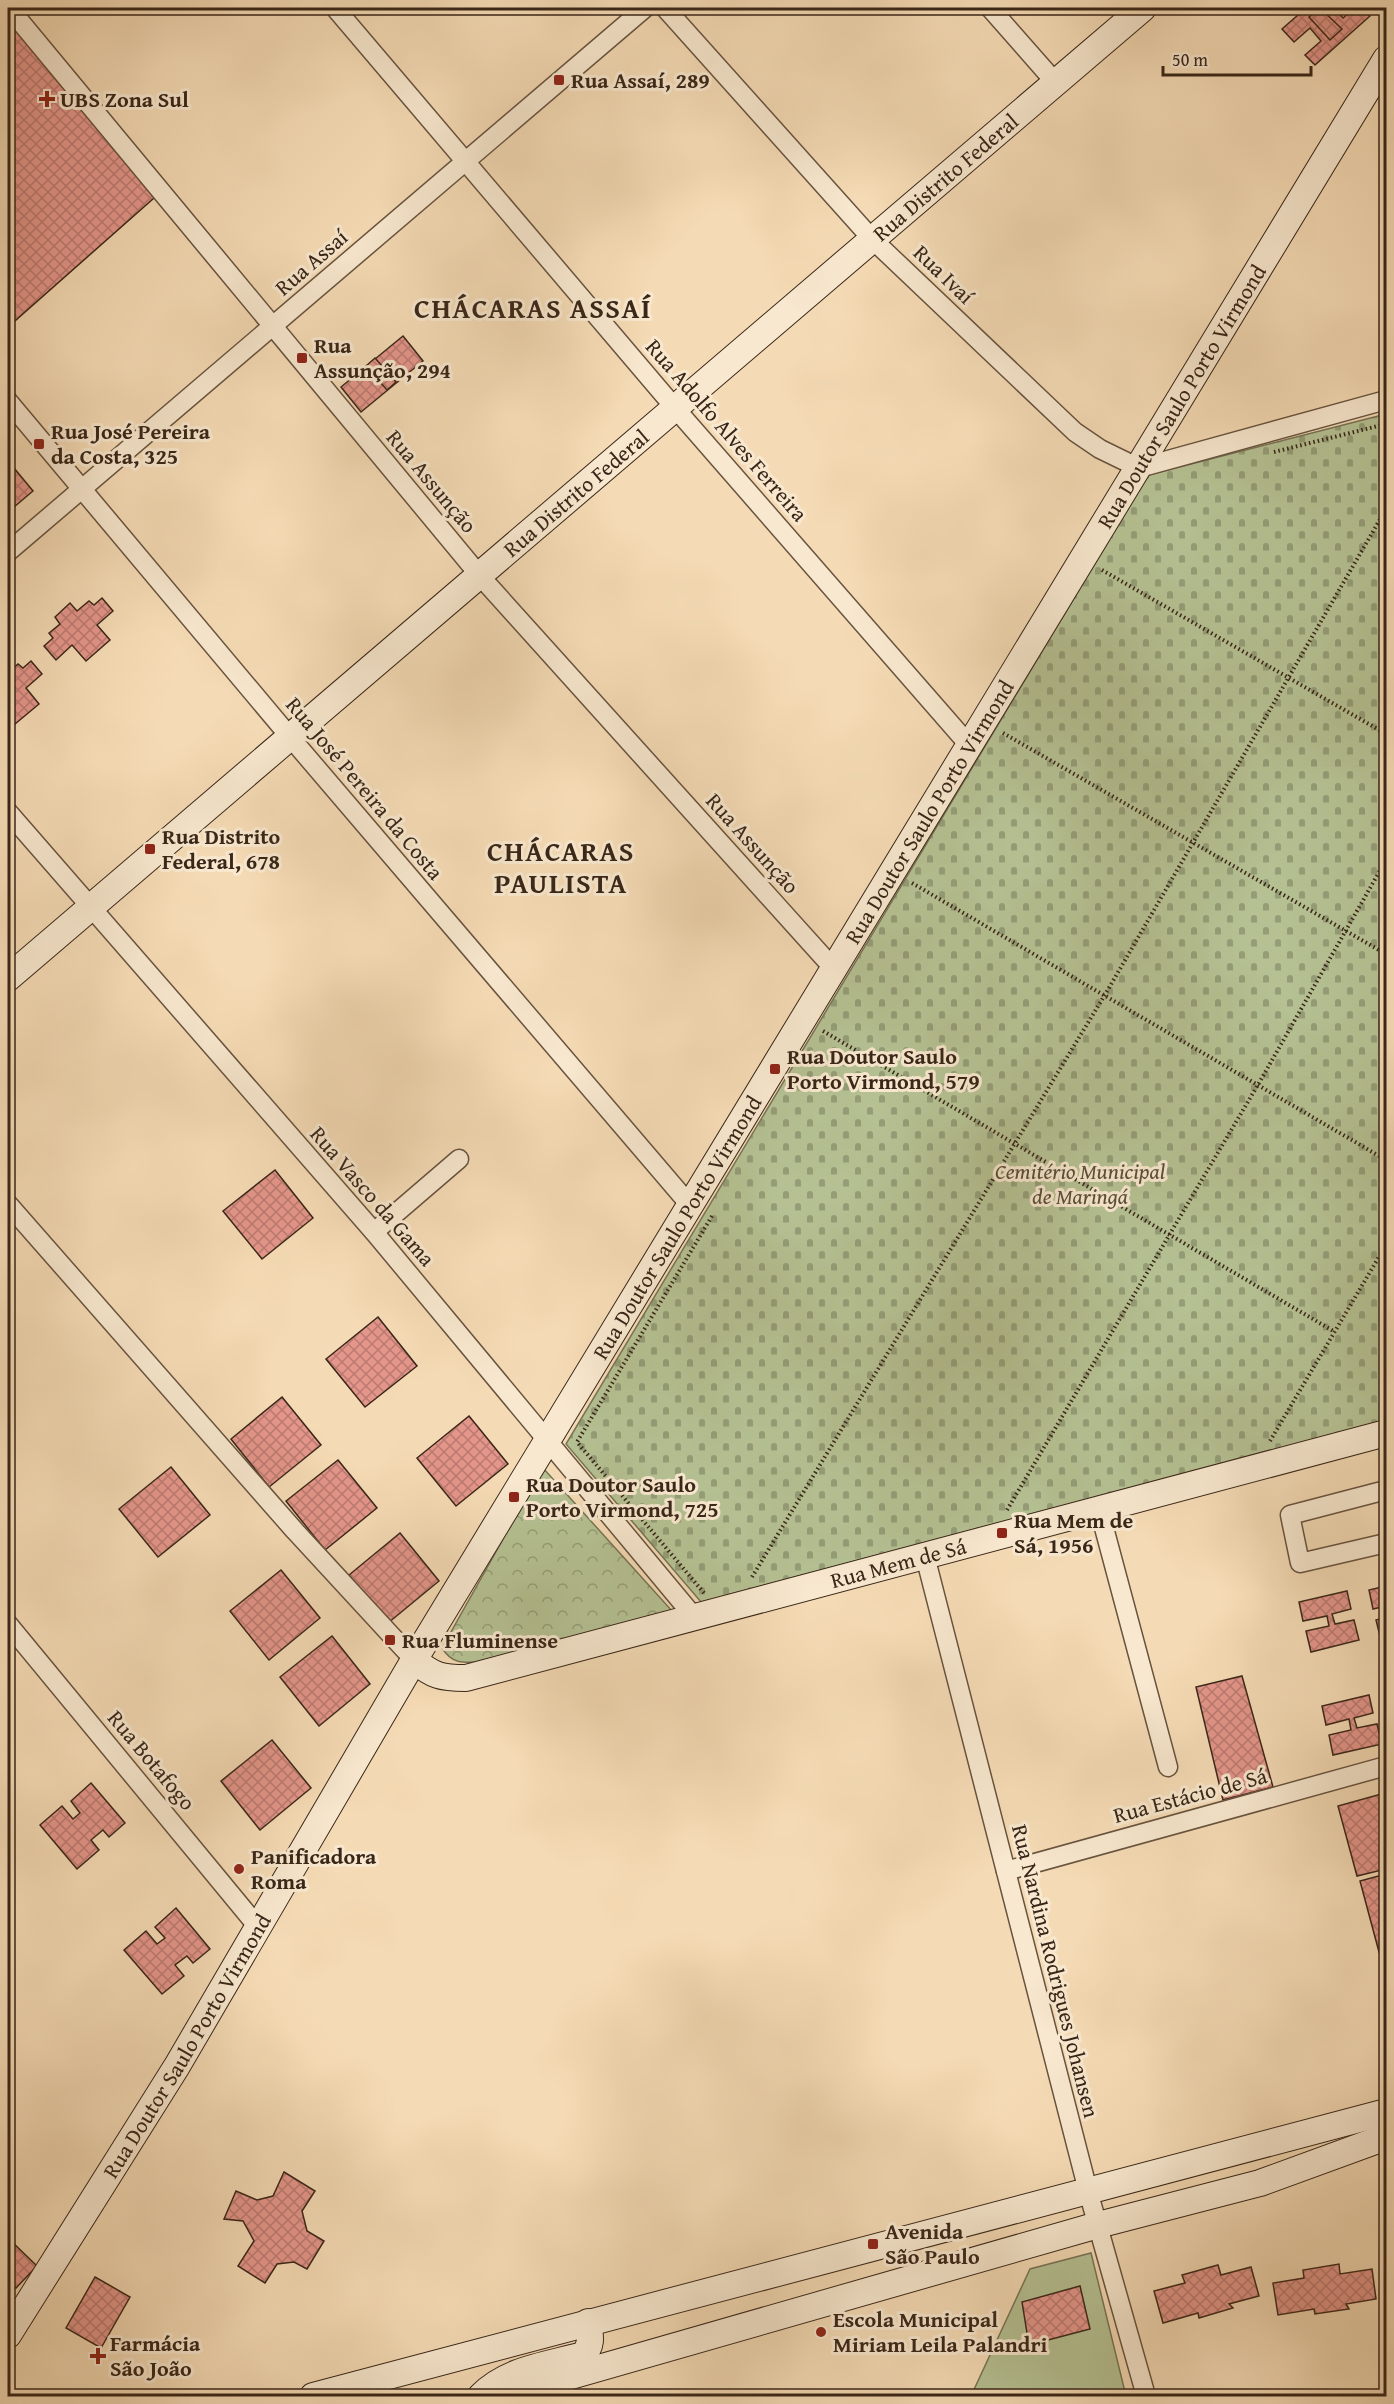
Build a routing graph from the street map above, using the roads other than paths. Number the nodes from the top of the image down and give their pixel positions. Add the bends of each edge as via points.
1 (9, 8) edge
2 (335, 8) edge
3 (645, 8) edge
4 (665, 8) edge
5 (990, 8) edge
6 (1143, 8) edge
7 (1386, 59) edge
8 (1055, 82) junction
9 (466, 160) junction
10 (872, 239) junction
11 (273, 326) junction
12 (1386, 400) edge
13 (8, 401) edge
14 (675, 408) junction
15 (1139, 468) junction
16 (83, 489) junction
17 (8, 552) edge
18 (480, 576) junction
19 (290, 737) junction
20 (969, 745) junction
21 (8, 812) edge
22 (89, 908) junction
23 (834, 969) junction
24 (8, 978) edge
25 (459, 1159) dead end
26 (8, 1204) edge
27 (689, 1204) junction
28 (374, 1232) junction
29 (1386, 1433) edge
30 (548, 1439) junction
31 (1386, 1490) edge
32 (1098, 1509) junction
33 (1386, 1543) edge
34 (925, 1556) junction
35 (695, 1618) junction
36 (8, 1624) edge
37 (414, 1660) junction
38 (1386, 1766) edge
39 (1168, 1767) dead end
40 (1006, 1871) junction
41 (258, 1927) junction
42 (1386, 2112) edge
43 (1386, 2137) edge
44 (1088, 2191) junction
45 (1098, 2225) junction
46 (588, 2322) junction
47 (8, 2336) edge
48 (313, 2397) edge
49 (482, 2397) edge
50 (501, 2397) edge
51 (1146, 2397) edge

1 - 11 street, Rua Assunção
2 - 9 street, Rua Adolfo Alves Ferreira
3 - 9 street, Rua Assaí
4 - 10 street, Rua Ivaí
5 - 8 street
6 - 8 street, Rua Distrito Federal
7 - 15 street, Rua Doutor Saulo Porto Virmond
8 - 10 street, Rua Distrito Federal
9 - 11 street, Rua Assaí
9 - 14 street, Rua Adolfo Alves Ferreira
10 - 14 street, Rua Distrito Federal
10 - 15 street, Rua Ivaí via 1075,432
11 - 16 street, Rua Assaí
11 - 18 street, Rua Assunção
12 - 15 street
13 - 16 street, Rua José Pereira da Costa
14 - 18 street, Rua Distrito Federal
14 - 20 street, Rua Adolfo Alves Ferreira
15 - 20 street, Rua Doutor Saulo Porto Virmond
16 - 17 street, Rua Assaí
16 - 19 street, Rua José Pereira da Costa
18 - 19 street, Rua Distrito Federal
18 - 23 street, Rua Assunção
19 - 22 street, Rua Distrito Federal
19 - 27 street, Rua José Pereira da Costa
20 - 23 street, Rua Doutor Saulo Porto Virmond
21 - 22 street, Rua Vasco da Gama
22 - 24 street, Rua Distrito Federal
22 - 28 street, Rua Vasco da Gama
23 - 27 street, Rua Doutor Saulo Porto Virmond
25 - 28 street
26 - 37 street via 295,1531
27 - 30 street, Rua Doutor Saulo Porto Virmond
28 - 30 street, Rua Vasco da Gama
29 - 32 street, Rua Mem de Sá
30 - 35 street, Rua Vasco da Gama
30 - 37 street, Rua Doutor Saulo Porto Virmond
31 - 33 street via 1290,1515 1300,1563
32 - 34 street, Rua Mem de Sá
32 - 39 street
34 - 35 street, Rua Mem de Sá
34 - 40 street, Rua Nardina Rodrigues Johansen
35 - 37 street, Rua Mem de Sá via 466,1678 430,1674
36 - 41 street, Rua Botafogo
37 - 41 street, Rua Doutor Saulo Porto Virmond
38 - 40 street, Rua Estácio de Sá
40 - 44 street, Rua Nardina Rodrigues Johansen
41 - 47 street, Rua Doutor Saulo Porto Virmond via 177,2066
42 - 44 street
43 - 45 street via 1260,2183
44 - 45 street, Rua Nardina Rodrigues Johansen
44 - 46 street
45 - 50 street
45 - 51 street, Rua Nardina Rodrigues Johansen
46 - 48 street
46 - 49 street via 591,2341 582,2355 513,2374

